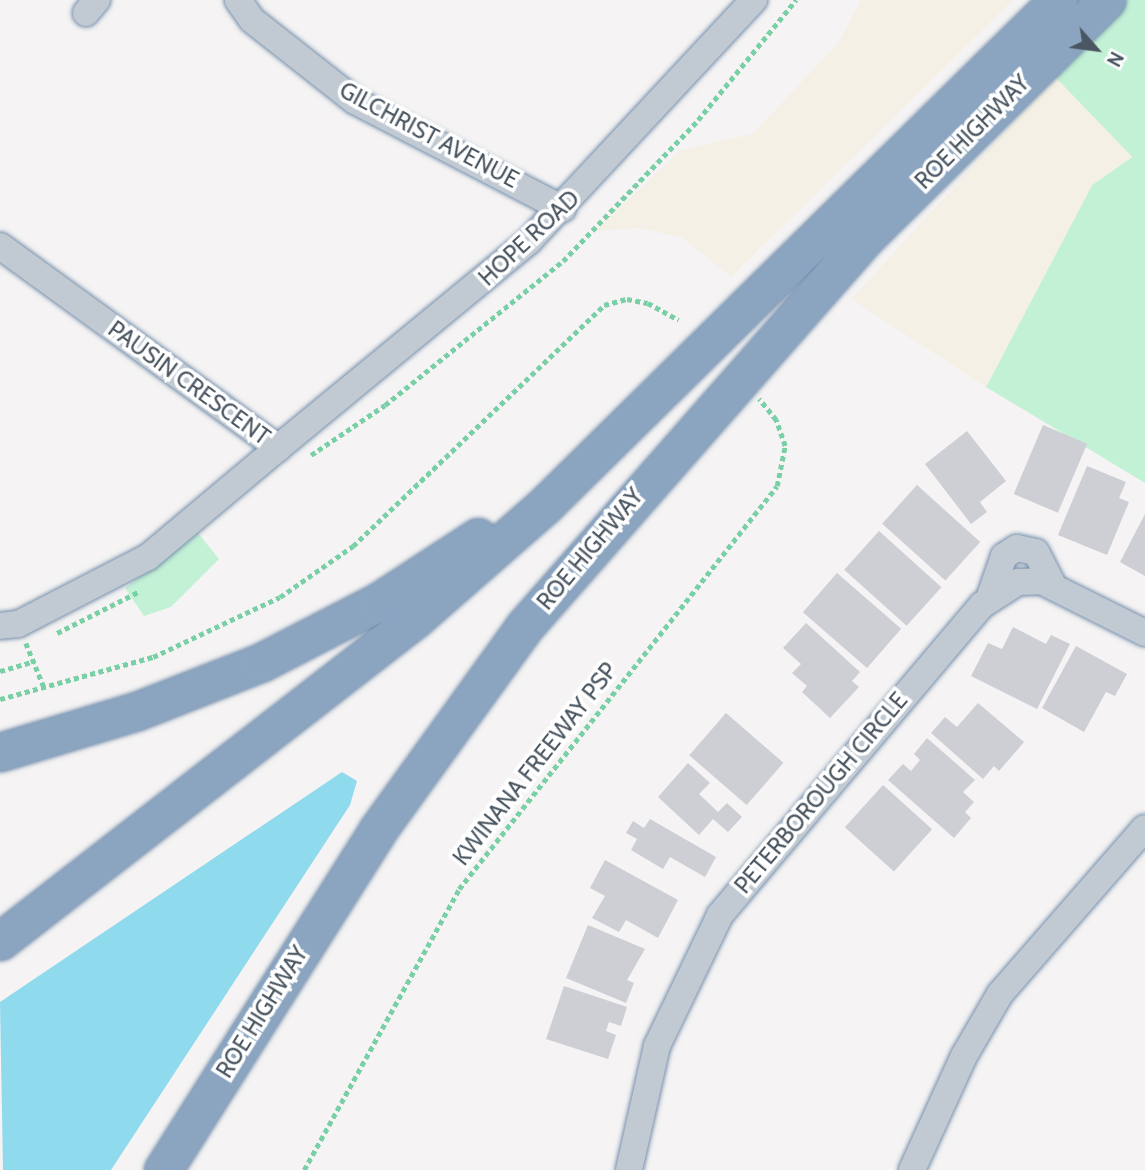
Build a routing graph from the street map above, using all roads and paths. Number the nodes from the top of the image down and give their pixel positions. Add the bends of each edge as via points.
1 (238, 0) edge
2 (754, 0) edge
3 (1058, 0) edge
4 (1106, 0) edge
5 (563, 209) junction
6 (865, 238) junction
7 (0, 246) edge
8 (740, 314) junction
9 (678, 320) dead end
10 (758, 398) dead end
11 (278, 448) junction
12 (9, 625) edge
13 (1145, 633) edge
14 (35, 661) junction
15 (0, 671) edge
16 (44, 687) junction
17 (0, 699) edge
18 (0, 752) edge
19 (1145, 828) edge
20 (0, 941) edge
21 (0, 968) edge
22 (163, 1170) edge
23 (304, 1170) edge
24 (629, 1170) edge
25 (912, 1170) edge

1 - 5 street, GILCHRIST AVENUE via 252,20 355,100
2 - 5 street, HOPE ROAD
3 - 8 highway, ROE HIGHWAY
4 - 6 highway, ROE HIGHWAY
5 - 11 street, HOPE ROAD
6 - 21 highway via 428,633
6 - 22 highway, ROE HIGHWAY via 605,530 485,677 370,842
7 - 11 street, PAUSIN CRESCENT
8 - 18 highway via 544,486 380,601 200,688
8 - 20 highway, ROE HIGHWAY via 610,447 426,609
9 - 16 path via 648,303 627,299 604,305 353,546 311,575 202,638
10 - 23 path, KWINANA FREEWAY PSP via 776,420 785,446 777,486 459,889
11 - 12 street, PAUSIN CRESCENT via 148,557
12 - 14 path
13 - 24 street, PETERBOROUGH CIRCLE via 1052,583 1018,582 990,596 720,915 657,1046
14 - 15 path
14 - 16 path
16 - 17 path
19 - 25 street via 1000,995 964,1056

